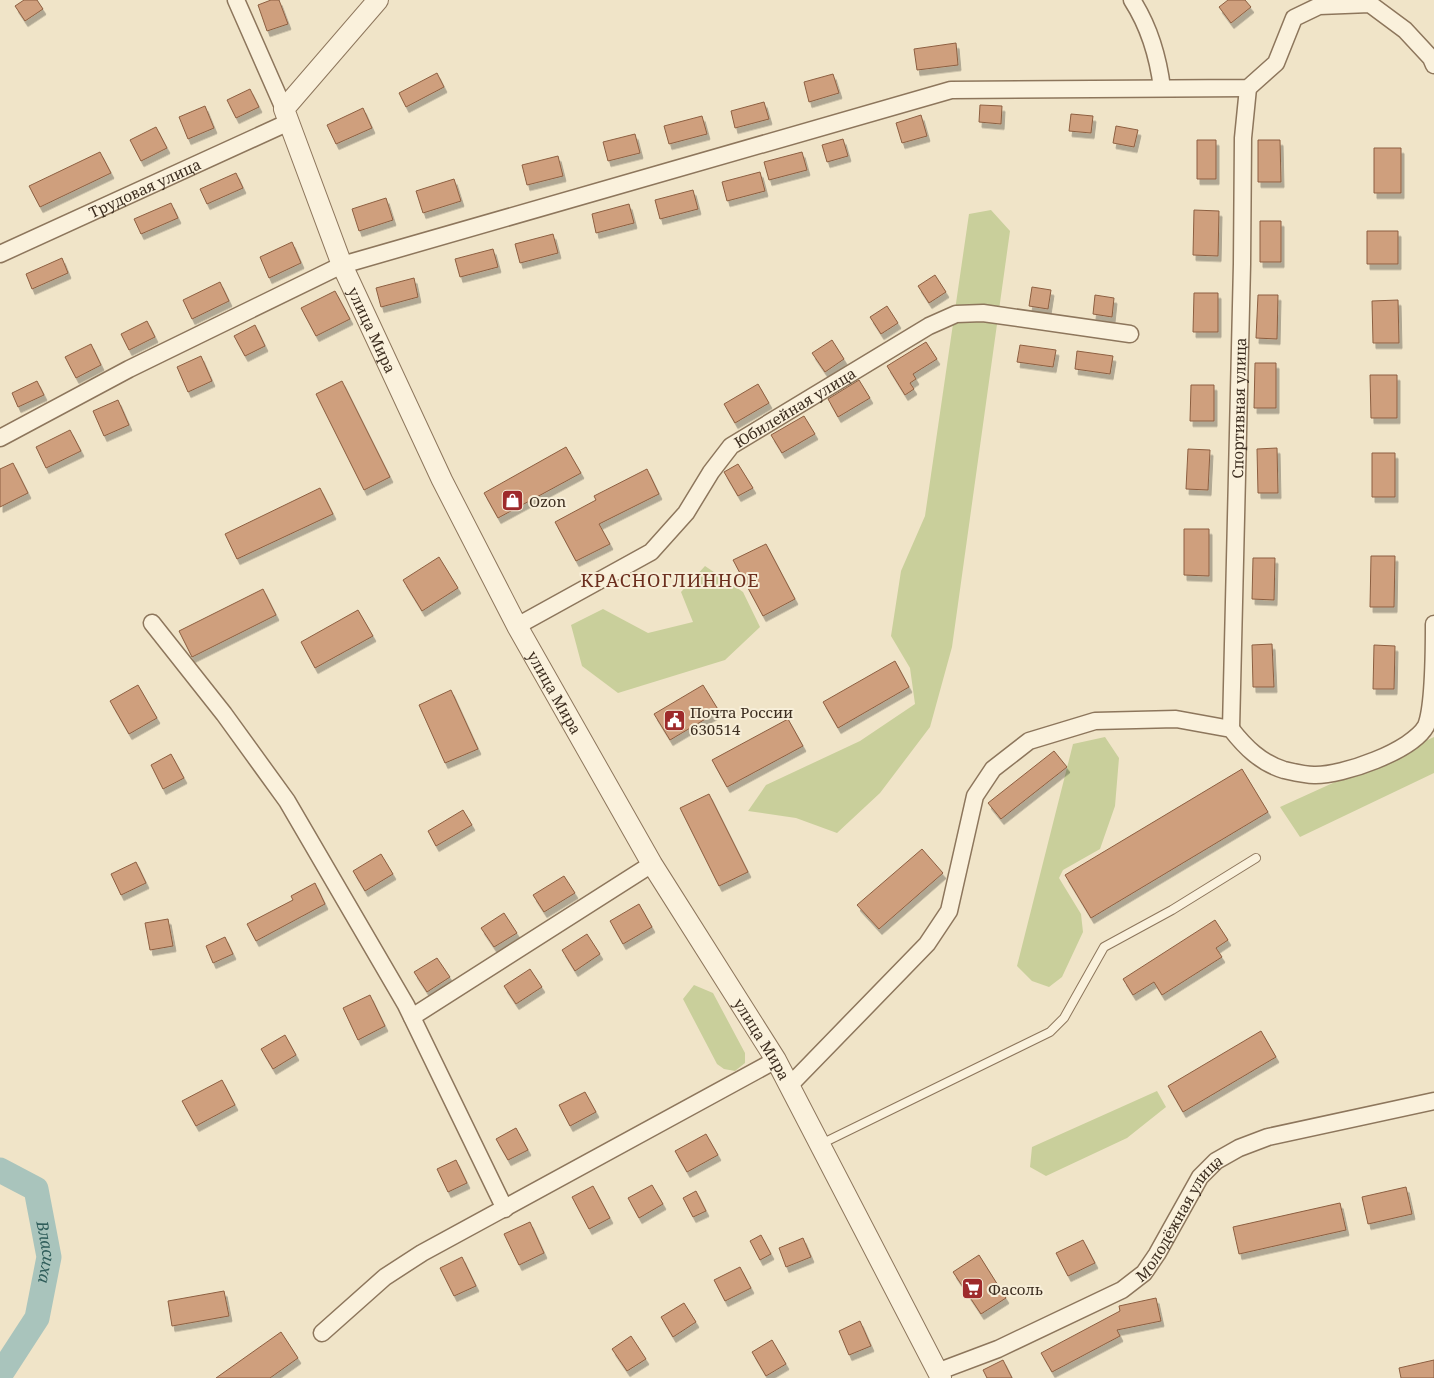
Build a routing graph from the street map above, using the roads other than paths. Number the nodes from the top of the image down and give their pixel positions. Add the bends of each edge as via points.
1 (236, 0) edge
2 (378, 0) edge
3 (1132, 0) edge
4 (1434, 65) edge
5 (1162, 88) junction
6 (1248, 88) junction
7 (287, 115) junction
8 (0, 254) edge
9 (342, 265) junction
10 (1130, 334) dead end
11 (0, 438) edge
12 (152, 624) dead end
13 (1434, 624) edge
14 (517, 626) junction
15 (1433, 696) edge
16 (1231, 729) junction
17 (1256, 858) dead end
18 (652, 864) junction
19 (412, 1017) junction
20 (776, 1060) junction
21 (789, 1086) junction
22 (1434, 1101) edge
23 (818, 1145) junction
24 (505, 1209) junction
25 (322, 1333) dead end
26 (938, 1376) edge

1 - 7 street
2 - 7 street
3 - 5 street via 1150,32
4 - 6 street via 1432,58 1405,30 1370,4 1319,6 1294,18 1276,63
5 - 6 street
5 - 9 street via 951,90
6 - 16 street, Спортивная улица via 1243,138
7 - 8 street, Трудовая улица
7 - 9 street, улица Мира
9 - 11 street
9 - 14 street, улица Мира via 442,480
10 - 14 street, Юбилейная улица via 983,313 956,314 929,326 731,446 686,513 651,552
12 - 19 street via 224,714 287,801
13 - 15 street
14 - 18 street, улица Мира
15 - 16 street via 1426,728 1406,746 1381,759 1315,776 1284,770 1260,758
16 - 21 street via 1176,719 1096,721 1029,742 992,769 975,796 949,911 927,944
17 - 23 lane via 1104,947 1064,1018 1050,1032
18 - 19 street
18 - 20 street, улица Мира
19 - 24 street
20 - 21 street, улица Мира
20 - 24 street
21 - 23 street, улица Мира
22 - 26 street, Молодёжная улица via 1268,1137 1239,1148 1216,1161 1200,1176 1157,1254 1144,1273 1122,1290
23 - 26 street, улица Мира
24 - 25 street via 384,1277

